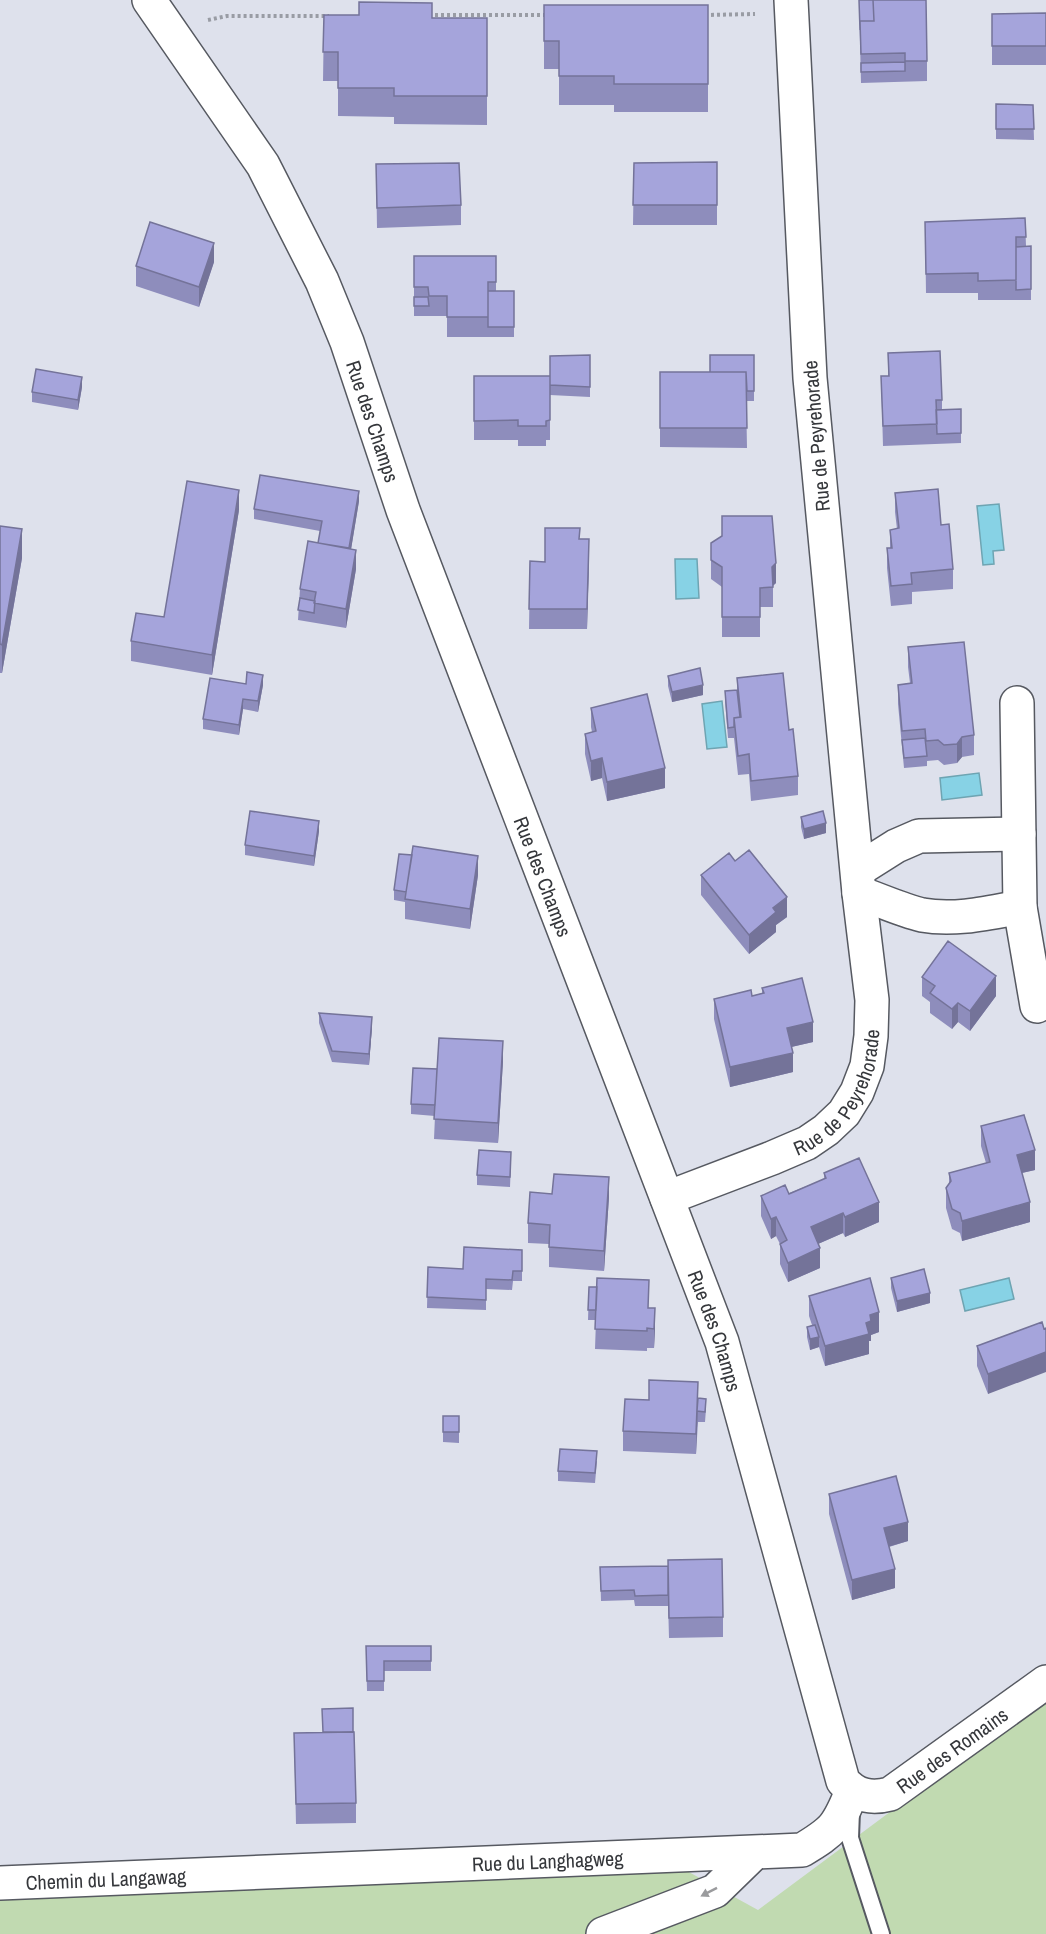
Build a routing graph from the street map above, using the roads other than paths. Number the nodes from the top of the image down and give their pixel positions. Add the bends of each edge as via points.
1 (149, 0) edge
2 (791, 7) edge
3 (1017, 703) dead end
4 (1019, 834) junction
5 (858, 882) junction
6 (1020, 907) junction
7 (1037, 1006) dead end
8 (667, 1198) junction
9 (1046, 1682) edge
10 (852, 1791) junction
11 (753, 1854) junction
12 (213, 1875) joint
13 (0, 1884) edge
14 (603, 1934) edge
15 (881, 1934) edge

1 - 8 street, Rue des Champs via 262,165 322,281 347,342 403,510
2 - 5 street, Rue de Peyrehorade via 810,378
3 - 4 street
4 - 5 street via 919,836 896,846
4 - 6 street
5 - 6 street via 921,914 962,917
5 - 8 street, Rue de Peyrehorade via 872,1000 867,1066 858,1092 844,1113 807,1143
6 - 7 street
8 - 10 street, Rue des Champs via 722,1342 832,1745 843,1781
9 - 10 street, Rue des Romains via 890,1794 866,1796
10 - 11 street, Rue du Langhagweg via 830,1833 802,1850
10 - 15 lane via 850,1838
11 - 12 street, Rue du Langhagweg
11 -> 14 street via 715,1891
12 - 13 street, Chemin du Langawag

